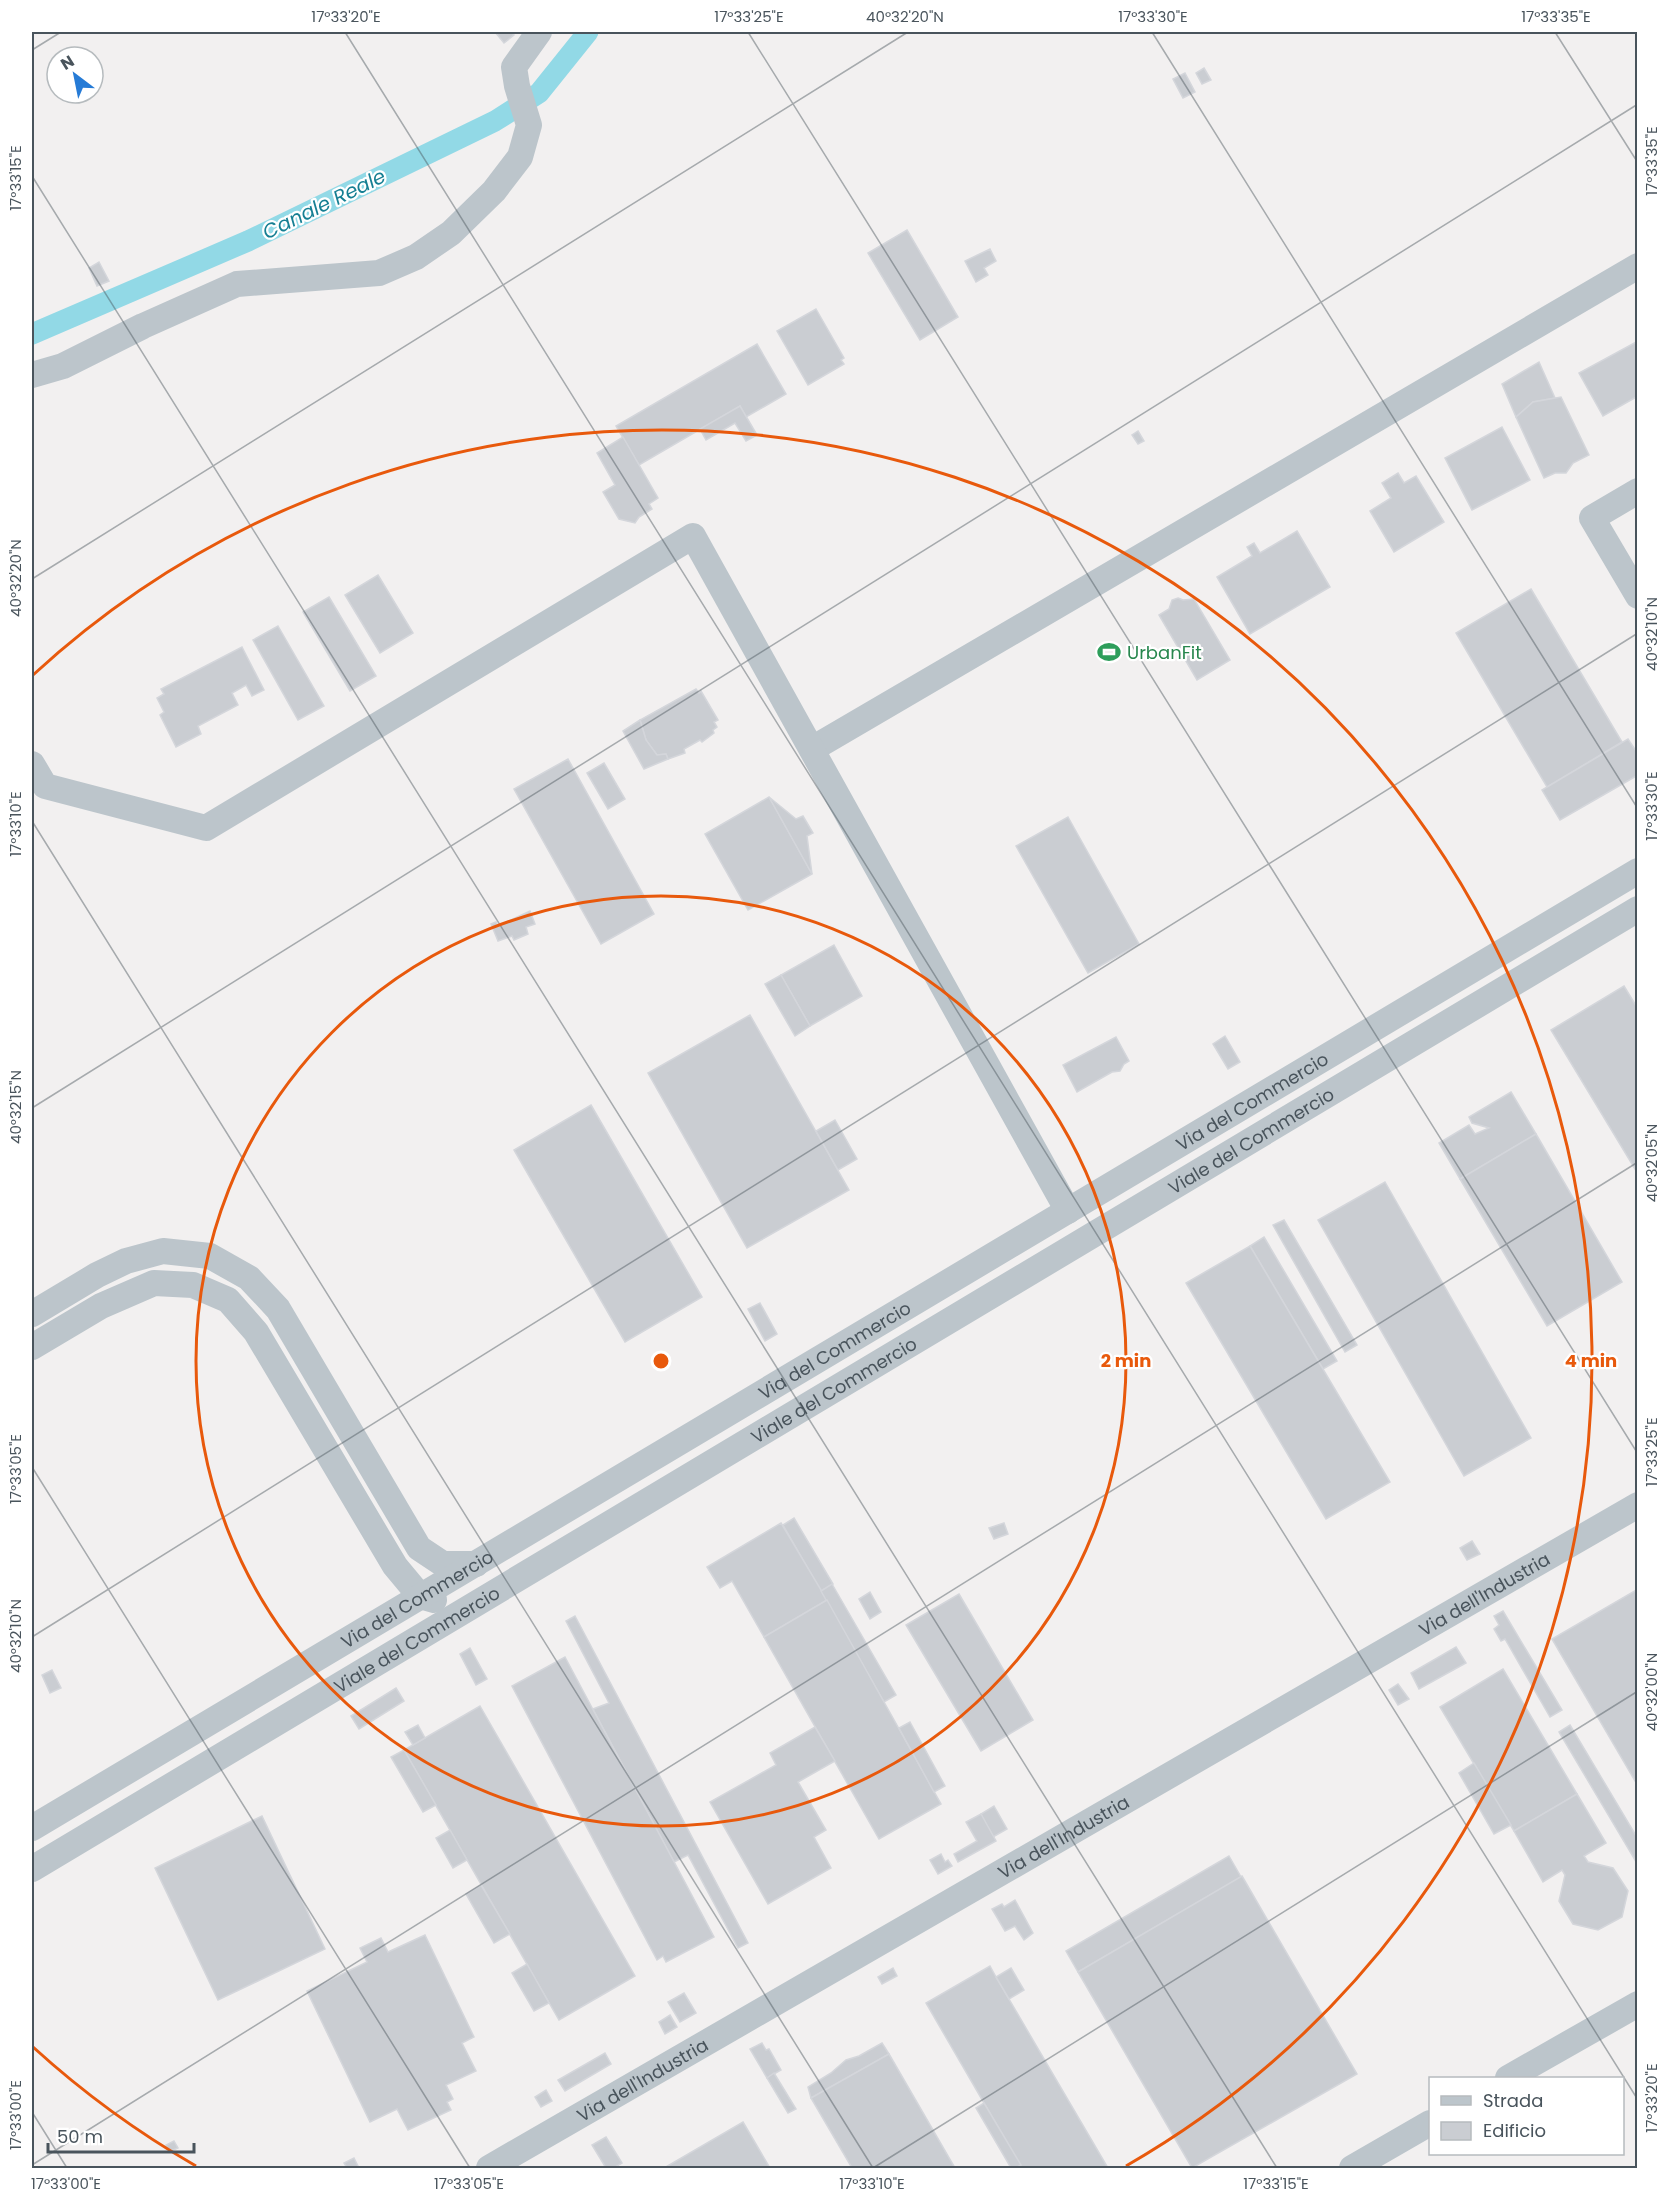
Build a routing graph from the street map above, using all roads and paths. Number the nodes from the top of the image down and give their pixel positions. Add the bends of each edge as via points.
1 (539, 32) edge
2 (1638, 266) edge
3 (32, 375) edge
4 (1638, 491) edge
5 (1638, 596) edge
6 (812, 749) junction
7 (32, 764) edge
8 (1638, 871) edge
9 (1638, 909) edge
10 (1068, 1211) junction
11 (32, 1314) edge
12 (32, 1347) edge
13 (1638, 1505) edge
14 (476, 1564) junction
15 (420, 1596) junction
16 (467, 1608) junction
17 (32, 1828) edge
18 (32, 1869) edge
19 (1638, 2004) edge
20 (1511, 2077) edge
21 (1429, 2124) edge
22 (489, 2169) edge
23 (1352, 2169) edge

1 - 3 street via 514,67 529,125 520,157 494,191 451,233 416,257 379,273 237,284 63,366
2 - 6 street
4 - 5 street via 1592,518
6 - 7 street via 693,536 206,828 45,786
6 - 10 street
8 - 10 street, Via del Commercio
9 - 16 street, Viale del Commercio
10 - 14 street, Via del Commercio
11 - 14 street via 126,1261 163,1251 210,1256 249,1278 278,1309 419,1548 442,1564
12 - 15 street via 101,1305 153,1283 194,1285 228,1300 256,1332 395,1566
13 - 22 street, Via dell'Industria
14 - 15 street, Via del Commercio
15 - 16 street
15 - 17 street, Via del Commercio
16 - 18 street, Viale del Commercio
19 - 20 street
21 - 23 street

